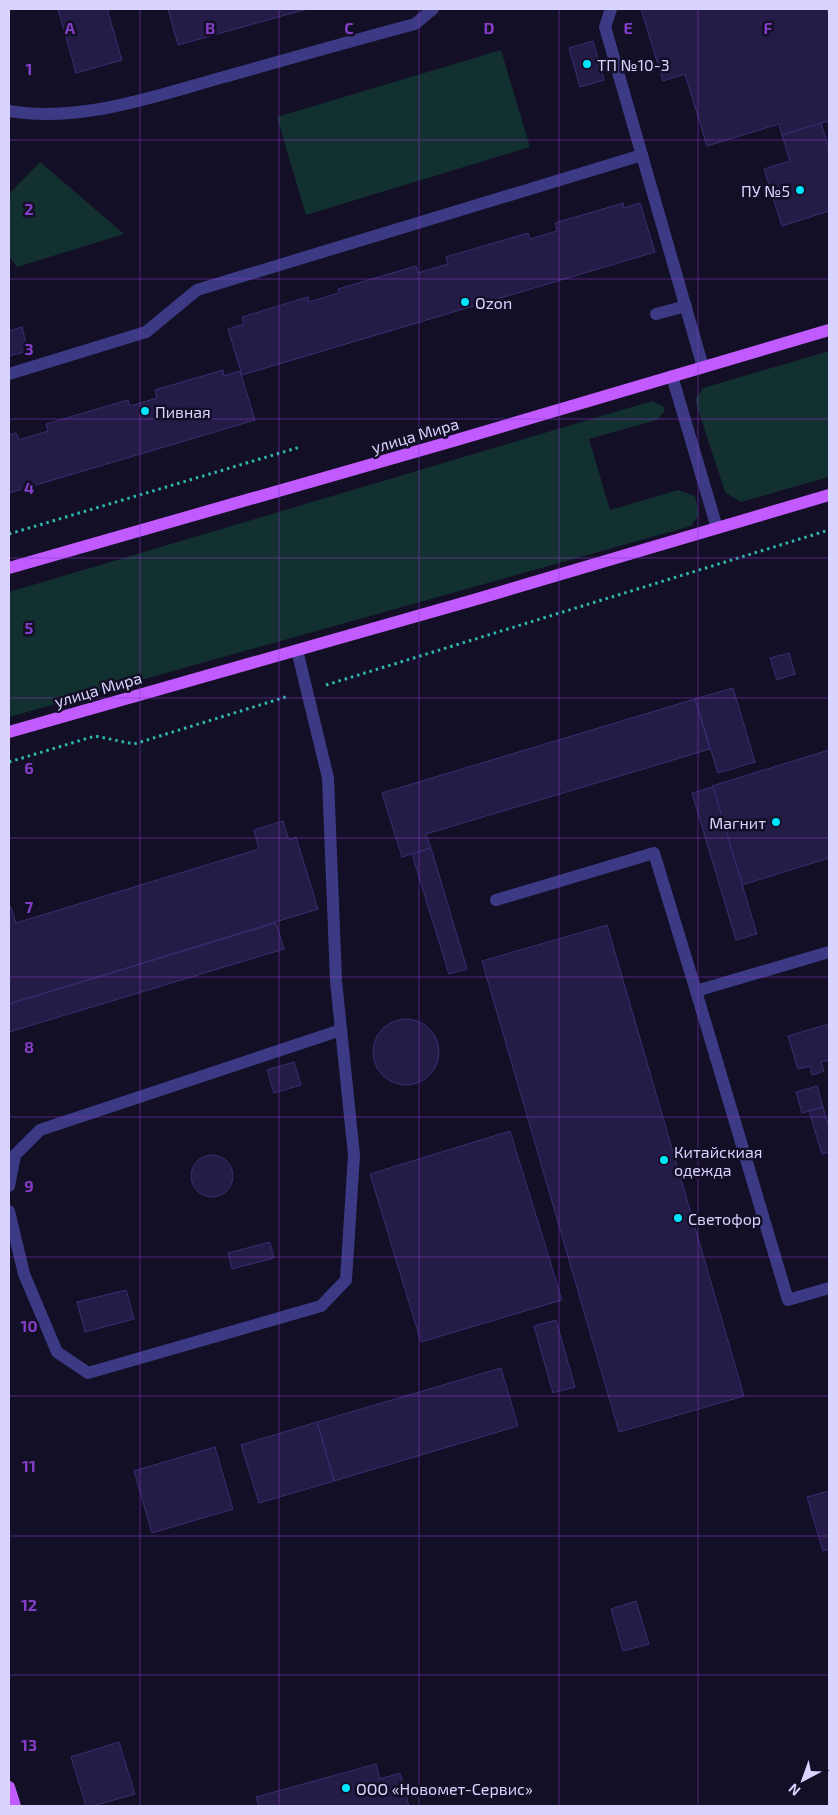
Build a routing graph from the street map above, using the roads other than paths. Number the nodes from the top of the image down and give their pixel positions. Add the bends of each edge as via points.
1 (433, 9) edge
2 (611, 9) edge
3 (9, 111) edge
4 (642, 155) junction
5 (686, 306) junction
6 (656, 314) dead end
7 (829, 330) edge
8 (703, 367) junction
9 (9, 374) edge
10 (672, 376) junction
11 (829, 495) edge
12 (717, 528) junction
13 (9, 568) edge
14 (298, 650) junction
15 (9, 732) edge
16 (496, 900) dead end
17 (829, 952) edge
18 (696, 991) junction
19 (341, 1030) junction
20 (9, 1186) edge
21 (9, 1211) edge
22 (829, 1288) edge
23 (9, 1787) edge
24 (15, 1806) edge

1 - 3 lane via 415,24 120,106 64,114
2 - 4 lane via 605,27
4 - 5 lane
4 - 9 lane via 197,290 146,332
5 - 6 lane
5 - 8 lane
7 - 8 main road, улица Мира
8 - 10 main road, улица Мира
10 - 12 lane
10 - 13 main road, улица Мира
11 - 12 main road, улица Мира
12 - 14 main road, улица Мира
14 - 15 main road, улица Мира
14 - 19 lane via 328,778 336,982
16 - 18 lane via 654,853
17 - 18 lane
18 - 22 lane via 788,1300
19 - 20 lane via 40,1130 15,1156
19 - 21 lane via 354,1155 346,1280 321,1306 88,1373 57,1352 24,1274
23 - 24 main road

